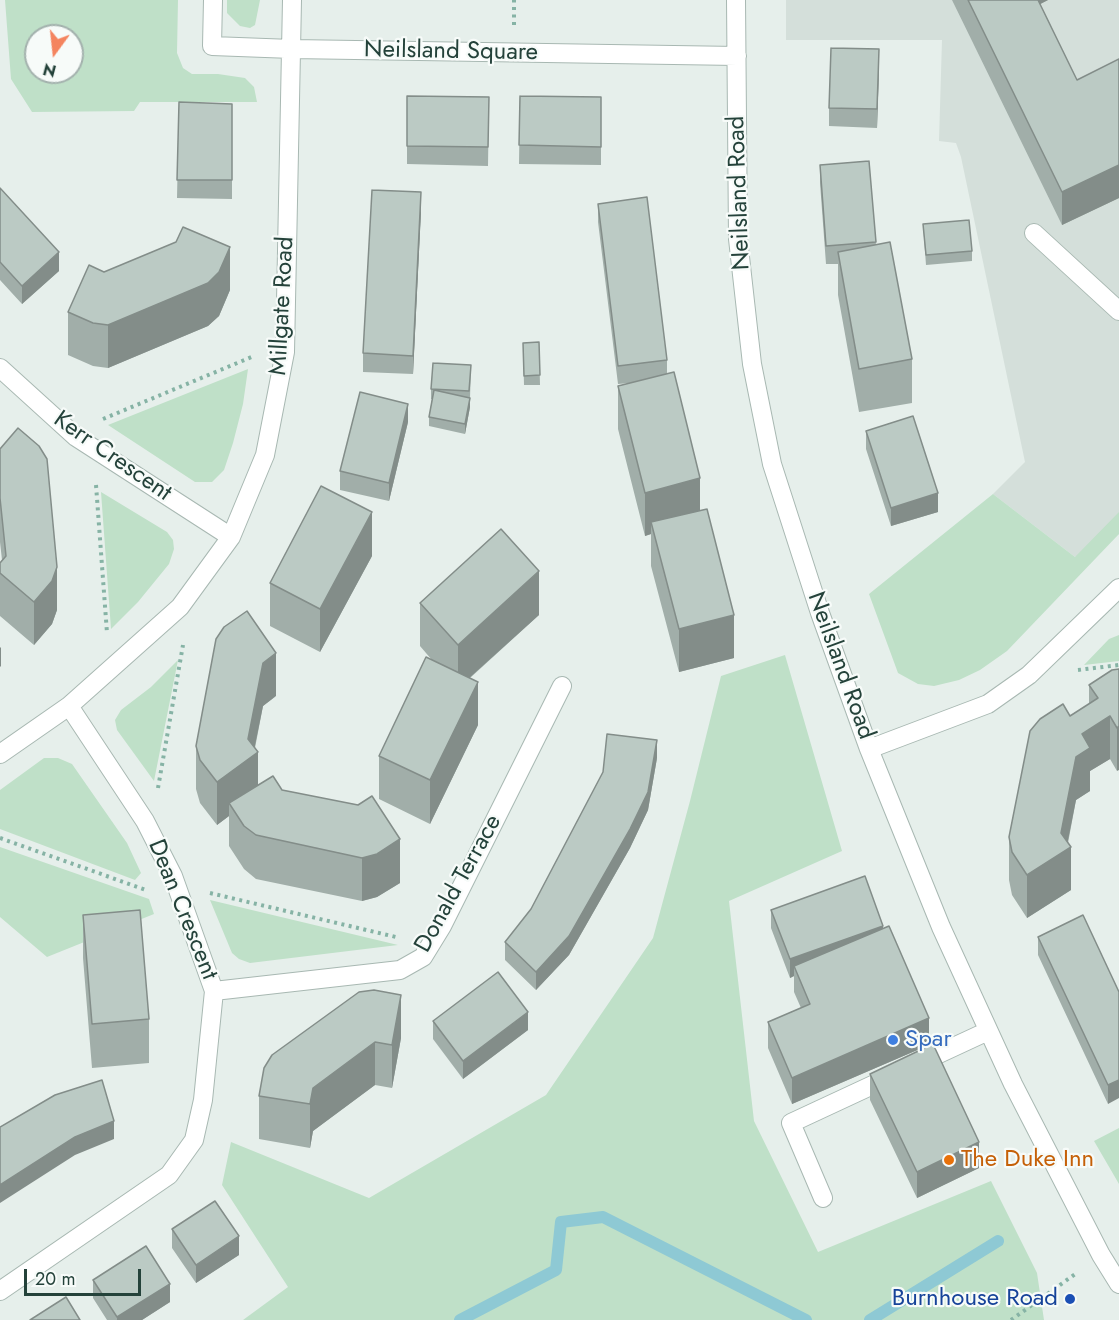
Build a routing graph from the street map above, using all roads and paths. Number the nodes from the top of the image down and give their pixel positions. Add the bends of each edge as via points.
1 (213, 0) edge
2 (292, 0) edge
3 (736, 0) edge
4 (292, 49) junction
5 (737, 56) junction
6 (1034, 233) dead end
7 (1119, 311) edge
8 (285, 344) junction
9 (0, 368) edge
10 (71, 432) junction
11 (93, 448) junction
12 (231, 537) junction
13 (1118, 591) edge
14 (185, 634) dead end
15 (109, 670) junction
16 (562, 686) dead end
17 (69, 706) junction
18 (870, 749) junction
19 (0, 754) edge
20 (150, 831) junction
21 (214, 991) junction
22 (988, 1031) junction
23 (823, 1198) dead end
24 (1101, 1255) junction
25 (1119, 1284) edge
26 (0, 1291) edge
27 (1011, 1320) edge

1 - 4 street, Neilsland Square via 212,46
2 - 4 street, Millgate Road
3 - 5 street, Neilsland Road
4 - 5 street, Neilsland Square
4 - 8 street, Millgate Road
5 - 18 street, Neilsland Road via 738,239 752,364 772,464 820,613
6 - 7 street
8 - 10 path
8 - 12 street, Millgate Road via 265,455
9 - 10 street, Kerr Crescent
10 - 11 street, Kerr Crescent
11 - 12 street, Kerr Crescent
11 - 15 path
12 - 15 street, Millgate Road via 180,607
13 - 18 street via 1029,675 988,704
14 - 20 path
15 - 17 street, Millgate Road
16 - 21 street, Donald Terrace via 423,957 400,970
17 - 19 street, Millgate Road
17 - 20 street, Dean Crescent
18 - 22 street, Neilsland Road via 941,927
20 - 21 street, Dean Crescent via 173,876
21 - 26 street, Dean Crescent via 194,1140 170,1175
22 - 23 street via 791,1123
22 - 24 street, Neilsland Road
24 - 25 street, Neilsland Road
24 - 27 path

